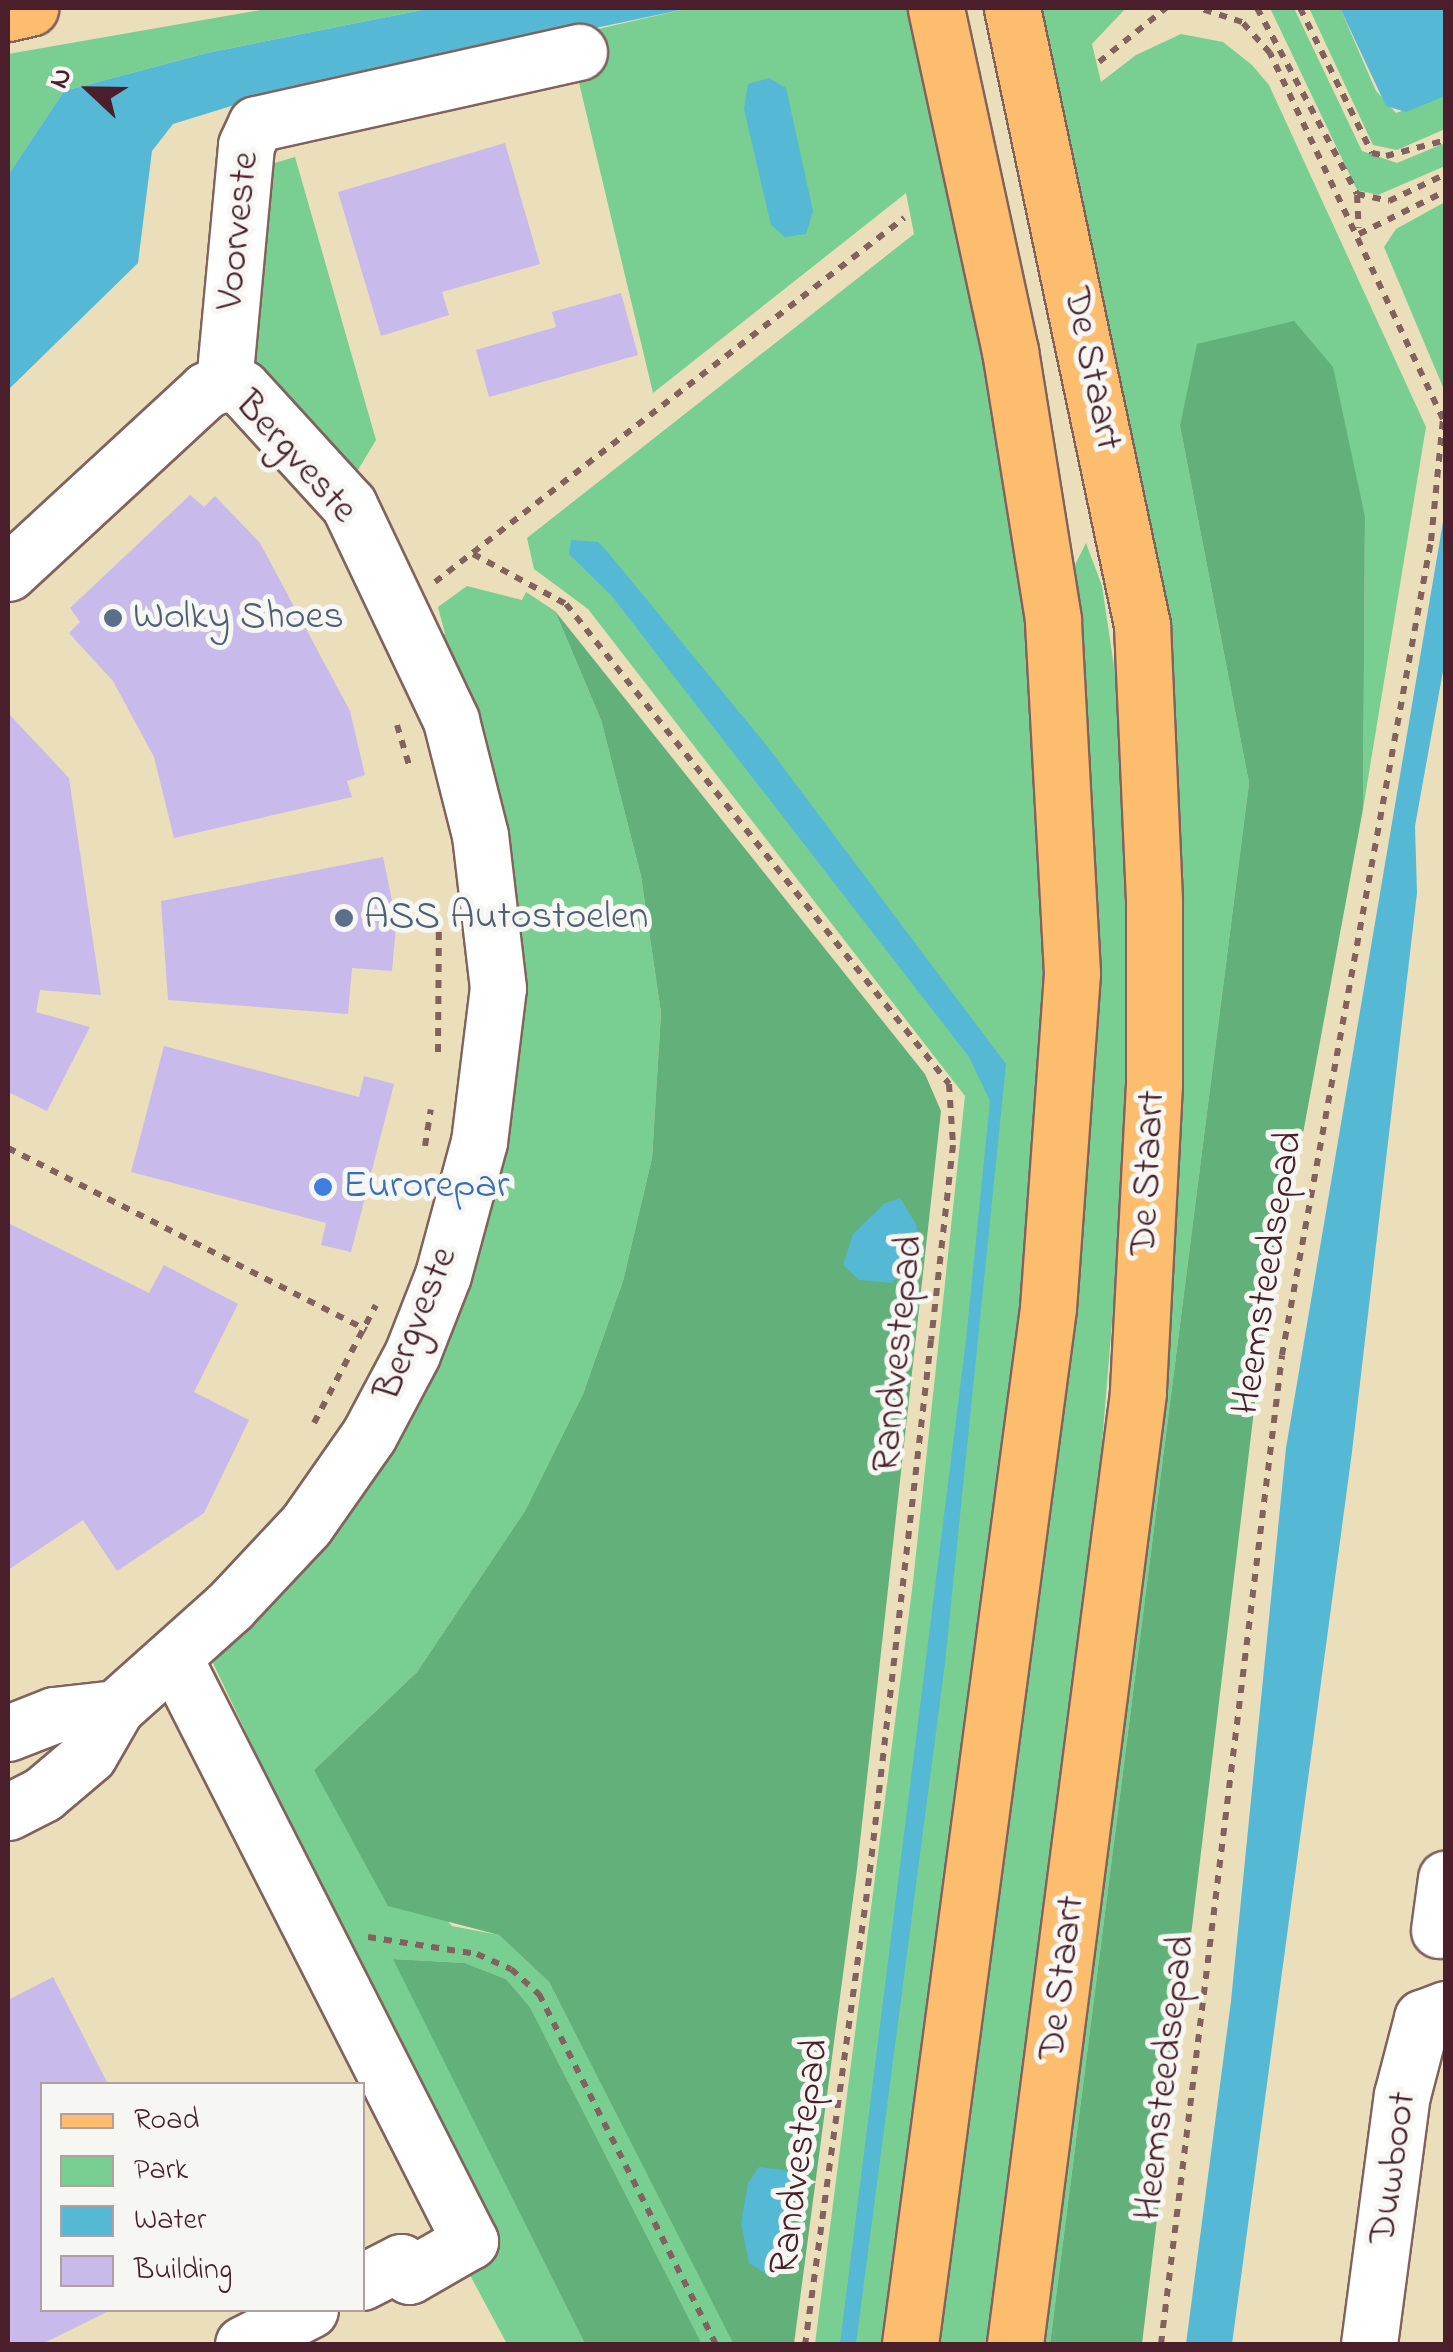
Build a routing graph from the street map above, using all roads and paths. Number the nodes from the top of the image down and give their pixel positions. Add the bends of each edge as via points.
1 (30, 8) edge
2 (936, 8) edge
3 (1012, 8) edge
4 (1166, 8) edge
5 (1199, 8) edge
6 (1257, 8) edge
7 (1300, 8) edge
8 (8, 13) edge
9 (579, 52) dead end
10 (1099, 62) dead end
11 (1446, 140) edge
12 (1446, 174) edge
13 (1446, 191) edge
14 (1357, 194) junction
15 (904, 218) dead end
16 (1359, 234) junction
17 (224, 384) junction
18 (473, 554) junction
19 (8, 574) edge
20 (400, 608) junction
21 (393, 712) dead end
22 (410, 768) dead end
23 (436, 904) dead end
24 (438, 1058) dead end
25 (434, 1091) dead end
26 (8, 1148) edge
27 (423, 1156) dead end
28 (380, 1297) dead end
29 (388, 1342) junction
30 (310, 1429) dead end
31 (174, 1658) junction
32 (116, 1708) junction
33 (8, 1733) edge
34 (8, 1812) edge
35 (360, 1934) dead end
36 (1446, 2009) edge
37 (391, 2273) edge
38 (306, 2312) edge
39 (243, 2344) edge
40 (716, 2344) edge
41 (806, 2344) edge
42 (910, 2344) edge
43 (1015, 2344) edge
44 (1161, 2344) edge
45 (1369, 2344) edge

1 - 8 main road
2 - 42 main road, De Staart via 1010,352 1053,619 1072,973 1048,1308
3 - 43 main road, De Staart via 1142,625 1154,902 1154,1084 1138,1393
4 - 10 path
5 - 16 path, Heemsteedsepad via 1242,22 1270,53
6 - 14 path
7 - 11 path via 1372,154
9 - 17 street, Voorveste via 256,124 246,144
12 - 14 path via 1389,201
13 - 16 path
14 - 16 path
15 - 18 path
16 - 44 path, Heemsteedsepad via 1432,386 1442,436 1431,541 1282,1355
17 - 19 street via 206,390
17 - 20 street, Bergveste via 242,388 349,505
18 - 20 path
18 - 41 path, Randvestepad via 566,604 949,1084 953,1145 934,1320
20 - 29 street, Bergveste via 450,720 470,797 498,988 479,1142 443,1275
21 - 22 path
23 - 24 path
25 - 27 path
26 - 29 path
28 - 29 path
29 - 30 path
29 - 31 street, Bergveste via 369,1435 306,1525
31 - 32 street, Bergveste
31 - 37 street via 460,2220
32 - 33 street via 54,1715
32 - 34 street, Bergveste via 89,1755 43,1794
35 - 40 path via 476,1954 511,1968 540,1994
36 - 45 street, Duwboot via 1422,2018 1402,2096
38 - 39 street

